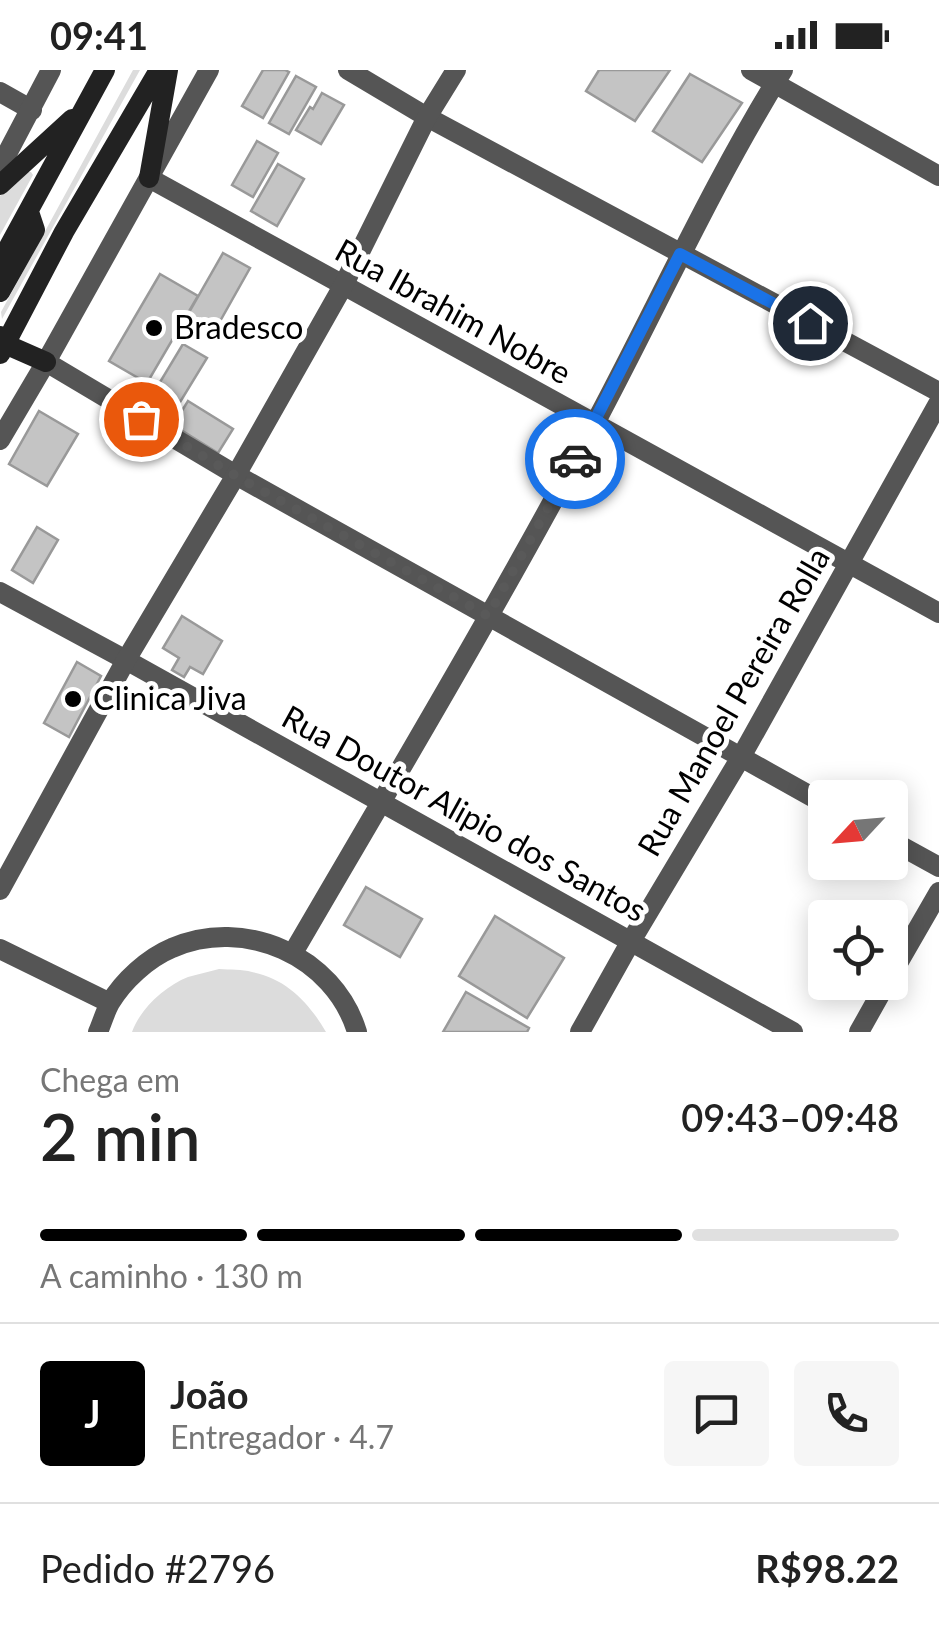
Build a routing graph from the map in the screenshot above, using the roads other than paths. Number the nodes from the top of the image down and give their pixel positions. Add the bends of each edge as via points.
1 (51, 70) edge
2 (105, 70) edge
3 (159, 70) edge
4 (168, 70) edge
5 (209, 70) edge
6 (348, 70) edge
7 (456, 70) edge
8 (751, 70) edge
9 (779, 77) edge
10 (0, 92) edge
11 (84, 107) junction
12 (32, 110) junction
13 (427, 117) junction
14 (0, 167) edge
15 (939, 176) edge
16 (149, 178) junction
17 (0, 184) edge
18 (30, 212) junction
19 (680, 254) junction
20 (0, 263) edge
21 (343, 286) junction
22 (0, 292) edge
23 (2, 345) edge
24 (46, 362) junction
25 (939, 392) edge
26 (939, 402) edge
27 (595, 424) junction
28 (0, 440) edge
29 (236, 476) junction
30 (848, 563) junction
31 (0, 592) edge
32 (939, 613) edge
33 (488, 616) junction
34 (126, 660) junction
35 (741, 757) junction
36 (808, 794) edge
37 (380, 803) junction
38 (908, 850) edge
39 (939, 868) edge
40 (0, 890) edge
41 (939, 892) edge
42 (631, 942) junction
43 (908, 945) edge
44 (0, 949) edge
45 (293, 953) junction
46 (877, 1000) edge
47 (110, 1004) junction
48 (98, 1032) edge
49 (357, 1032) edge
50 (580, 1032) edge
51 (793, 1032) edge
52 (859, 1032) edge

1 - 12 street
2 - 11 main road
3 - 23 main road
4 - 16 main road
5 - 16 street
6 - 13 street
7 - 13 street
8 - 9 street
9 - 15 street
9 - 19 street
10 - 12 street
11 - 17 main road
11 - 18 main road
12 - 14 street
13 - 19 street
13 - 21 street
16 - 21 street, Rua Ibrahim Nobre
16 - 24 street
18 - 20 main road
18 - 22 main road via 35,230
19 - 25 street
19 - 27 street
21 - 27 street, Rua Ibrahim Nobre
21 - 29 street
23 - 24 main road
24 - 28 street
24 - 29 street
26 - 30 street, Rua Manoel Pereira Rolla
27 - 30 street, Rua Ibrahim Nobre
27 - 33 street
29 - 33 street
29 - 34 street
30 - 32 street, Rua Ibrahim Nobre
30 - 35 street, Rua Manoel Pereira Rolla
31 - 34 street, Rua Doutor Alipio dos Santos
33 - 35 street
33 - 37 street
34 - 37 street, Rua Doutor Alipio dos Santos
34 - 40 street
35 - 36 street
35 - 42 street, Rua Manoel Pereira Rolla
37 - 42 street, Rua Doutor Alipio dos Santos
37 - 45 street
38 - 39 street
41 - 43 street
42 - 50 street, Rua Manoel Pereira Rolla
42 - 51 street, Rua Doutor Alipio dos Santos
44 - 47 street
45 - 47 street via 253,938 211,937 171,948 136,971
45 - 49 street via 327,979
46 - 52 street
47 - 48 street

